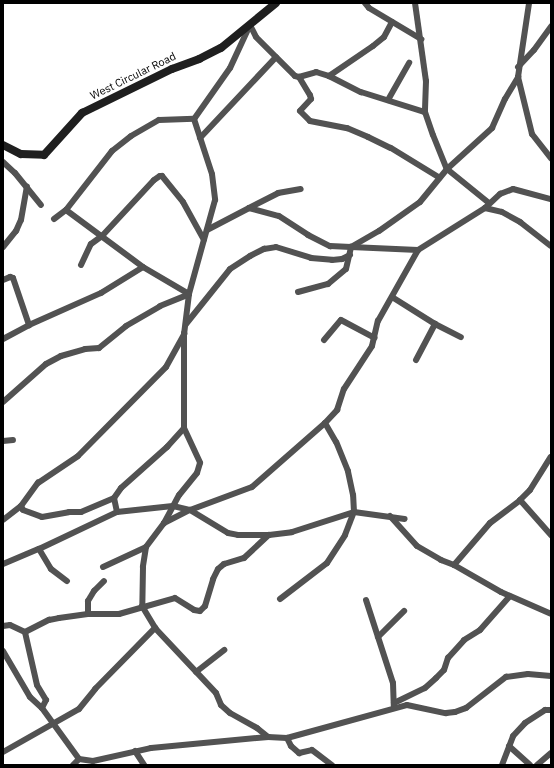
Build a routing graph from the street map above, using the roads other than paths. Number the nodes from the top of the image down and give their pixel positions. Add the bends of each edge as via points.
1 (276, 3) edge
2 (365, 3) edge
3 (416, 3) edge
4 (528, 3) edge
5 (392, 22) junction
6 (250, 25) junction
7 (551, 27) edge
8 (421, 39) junction
9 (276, 57) junction
10 (409, 63) dead end
11 (518, 67) junction
12 (329, 76) junction
13 (299, 77) junction
14 (518, 77) junction
15 (388, 100) junction
16 (425, 112) junction
17 (194, 119) junction
18 (200, 138) junction
19 (3, 145) edge
20 (551, 158) edge
21 (3, 162) edge
22 (447, 169) junction
23 (440, 178) junction
24 (28, 187) junction
25 (301, 189) dead end
26 (551, 199) edge
27 (41, 205) dead end
28 (487, 206) junction
29 (249, 208) junction
30 (66, 210) junction
31 (54, 219) dead end
32 (207, 230) junction
33 (102, 236) junction
34 (204, 240) junction
35 (551, 246) edge
36 (3, 247) edge
37 (351, 247) junction
38 (418, 250) junction
39 (350, 255) junction
40 (81, 265) dead end
41 (143, 267) junction
42 (3, 280) edge
43 (298, 292) dead end
44 (189, 294) junction
45 (392, 297) junction
46 (435, 324) junction
47 (29, 325) junction
48 (185, 325) junction
49 (184, 333) junction
50 (461, 337) dead end
51 (375, 338) junction
52 (3, 339) edge
53 (324, 340) dead end
54 (416, 360) dead end
55 (3, 402) edge
56 (326, 423) junction
57 (184, 428) junction
58 (3, 440) edge
59 (12, 440) dead end
60 (551, 457) edge
61 (114, 498) junction
62 (520, 500) junction
63 (21, 506) junction
64 (173, 506) junction
65 (190, 510) junction
66 (117, 512) junction
67 (354, 512) junction
68 (390, 516) junction
69 (405, 519) dead end
70 (3, 520) edge
71 (164, 523) junction
72 (269, 535) junction
73 (551, 535) edge
74 (146, 547) junction
75 (39, 549) junction
76 (3, 564) edge
77 (454, 565) junction
78 (103, 567) dead end
79 (67, 581) dead end
80 (104, 581) dead end
81 (510, 596) junction
82 (280, 599) dead end
83 (366, 600) dead end
84 (142, 606) junction
85 (404, 611) dead end
86 (88, 614) junction
87 (551, 614) edge
88 (3, 626) edge
89 (155, 628) junction
90 (25, 632) junction
91 (378, 637) junction
92 (224, 650) dead end
93 (3, 651) edge
94 (196, 672) junction
95 (551, 676) edge
96 (394, 706) junction
97 (42, 708) junction
98 (551, 710) edge
99 (51, 723) junction
100 (268, 737) junction
101 (287, 738) junction
102 (509, 746) junction
103 (3, 752) edge
104 (135, 752) junction
105 (551, 753) edge
106 (75, 763) edge
107 (329, 764) edge
108 (144, 765) edge
109 (502, 765) edge
110 (530, 765) edge
111 (538, 765) edge

1 - 6 street, West Circular Road
2 - 5 street via 368,8
3 - 8 street
4 - 11 street
5 - 8 street
5 - 12 street via 384,37
6 - 9 street via 256,37
6 - 17 street via 230,68
6 - 19 street, West Circular Road via 220,48 199,59 172,69 82,113 44,155 21,154
7 - 11 street
8 - 16 street via 426,81
9 - 13 street
9 - 18 street
10 - 15 street
11 - 14 street
12 - 13 street via 316,72
12 - 15 street via 361,92
13 - 23 street via 311,99 300,111 310,121 347,128 368,137
14 - 20 street via 532,134
14 - 22 street via 504,99 492,128
15 - 16 street
16 - 22 street
17 - 18 street
17 - 30 street via 159,120 131,136 112,151
18 - 32 street via 212,174 215,200
21 - 24 street
22 - 23 street
22 - 28 street
23 - 37 street via 420,202 380,231
24 - 27 street
24 - 36 street via 21,220
25 - 29 street via 278,193
26 - 28 street via 513,189 500,194
28 - 35 street via 520,222
28 - 38 street
29 - 32 street
29 - 37 street via 279,216 330,246
30 - 31 street
30 - 33 street
32 - 34 street
33 - 34 street via 154,180 162,176 183,202
33 - 40 street via 88,248
33 - 41 street
34 - 44 street
37 - 38 street
37 - 39 street
38 - 45 street
39 - 43 street via 346,269 328,284
39 - 48 street via 342,260 326,260 276,247 264,249 230,269
41 - 44 street
41 - 47 street via 101,293
42 - 47 street via 13,278
44 - 48 street
44 - 55 street via 160,306 126,326 99,348 61,356 46,364
45 - 46 street
45 - 51 street via 378,321
46 - 50 street
46 - 54 street
47 - 52 street
48 - 49 street
49 - 57 street
49 - 63 street via 166,367 78,456 34,486
51 - 53 street via 341,320
51 - 56 street via 368,354 344,389 337,410
56 - 65 street via 252,487
56 - 67 street via 348,471
57 - 61 street via 148,465 131,478
57 - 64 street via 200,463 197,473
58 - 59 street
60 - 62 street via 530,490
61 - 63 street via 81,512 42,517 23,510
61 - 66 street
62 - 73 street
62 - 77 street via 490,523
63 - 70 street
64 - 65 street
64 - 66 street
64 - 71 street
65 - 71 street
65 - 72 street via 228,533
66 - 75 street
67 - 68 street
67 - 72 street via 292,532
67 - 82 street via 345,535 327,563
68 - 69 street
68 - 77 street via 417,546
71 - 74 street
72 - 84 street via 244,558 224,564 218,569 203,610 194,610 175,598
74 - 78 street
74 - 84 street
75 - 76 street
75 - 79 street via 51,569
77 - 81 street
80 - 86 street via 88,601
81 - 87 street
81 - 96 street via 480,630 464,640 448,658 444,670 436,678 425,688
83 - 91 street
84 - 86 street via 119,614
84 - 89 street
85 - 91 street
86 - 90 street via 49,620
88 - 90 street via 10,625
89 - 94 street
89 - 99 street via 94,689 84,705
90 - 97 street via 37,685 46,700
91 - 96 street via 393,683
92 - 94 street
93 - 97 street via 30,697
94 - 100 street via 216,693 221,705
95 - 96 street via 528,674 506,677 466,708 446,714 407,705
96 - 101 street
97 - 99 street
98 - 102 street via 545,710 525,723 513,736
99 - 103 street
99 - 106 street
100 - 101 street
100 - 104 street via 150,748
101 - 107 street via 299,753 312,750
102 - 109 street
102 - 110 street
104 - 106 street
104 - 108 street
105 - 111 street

